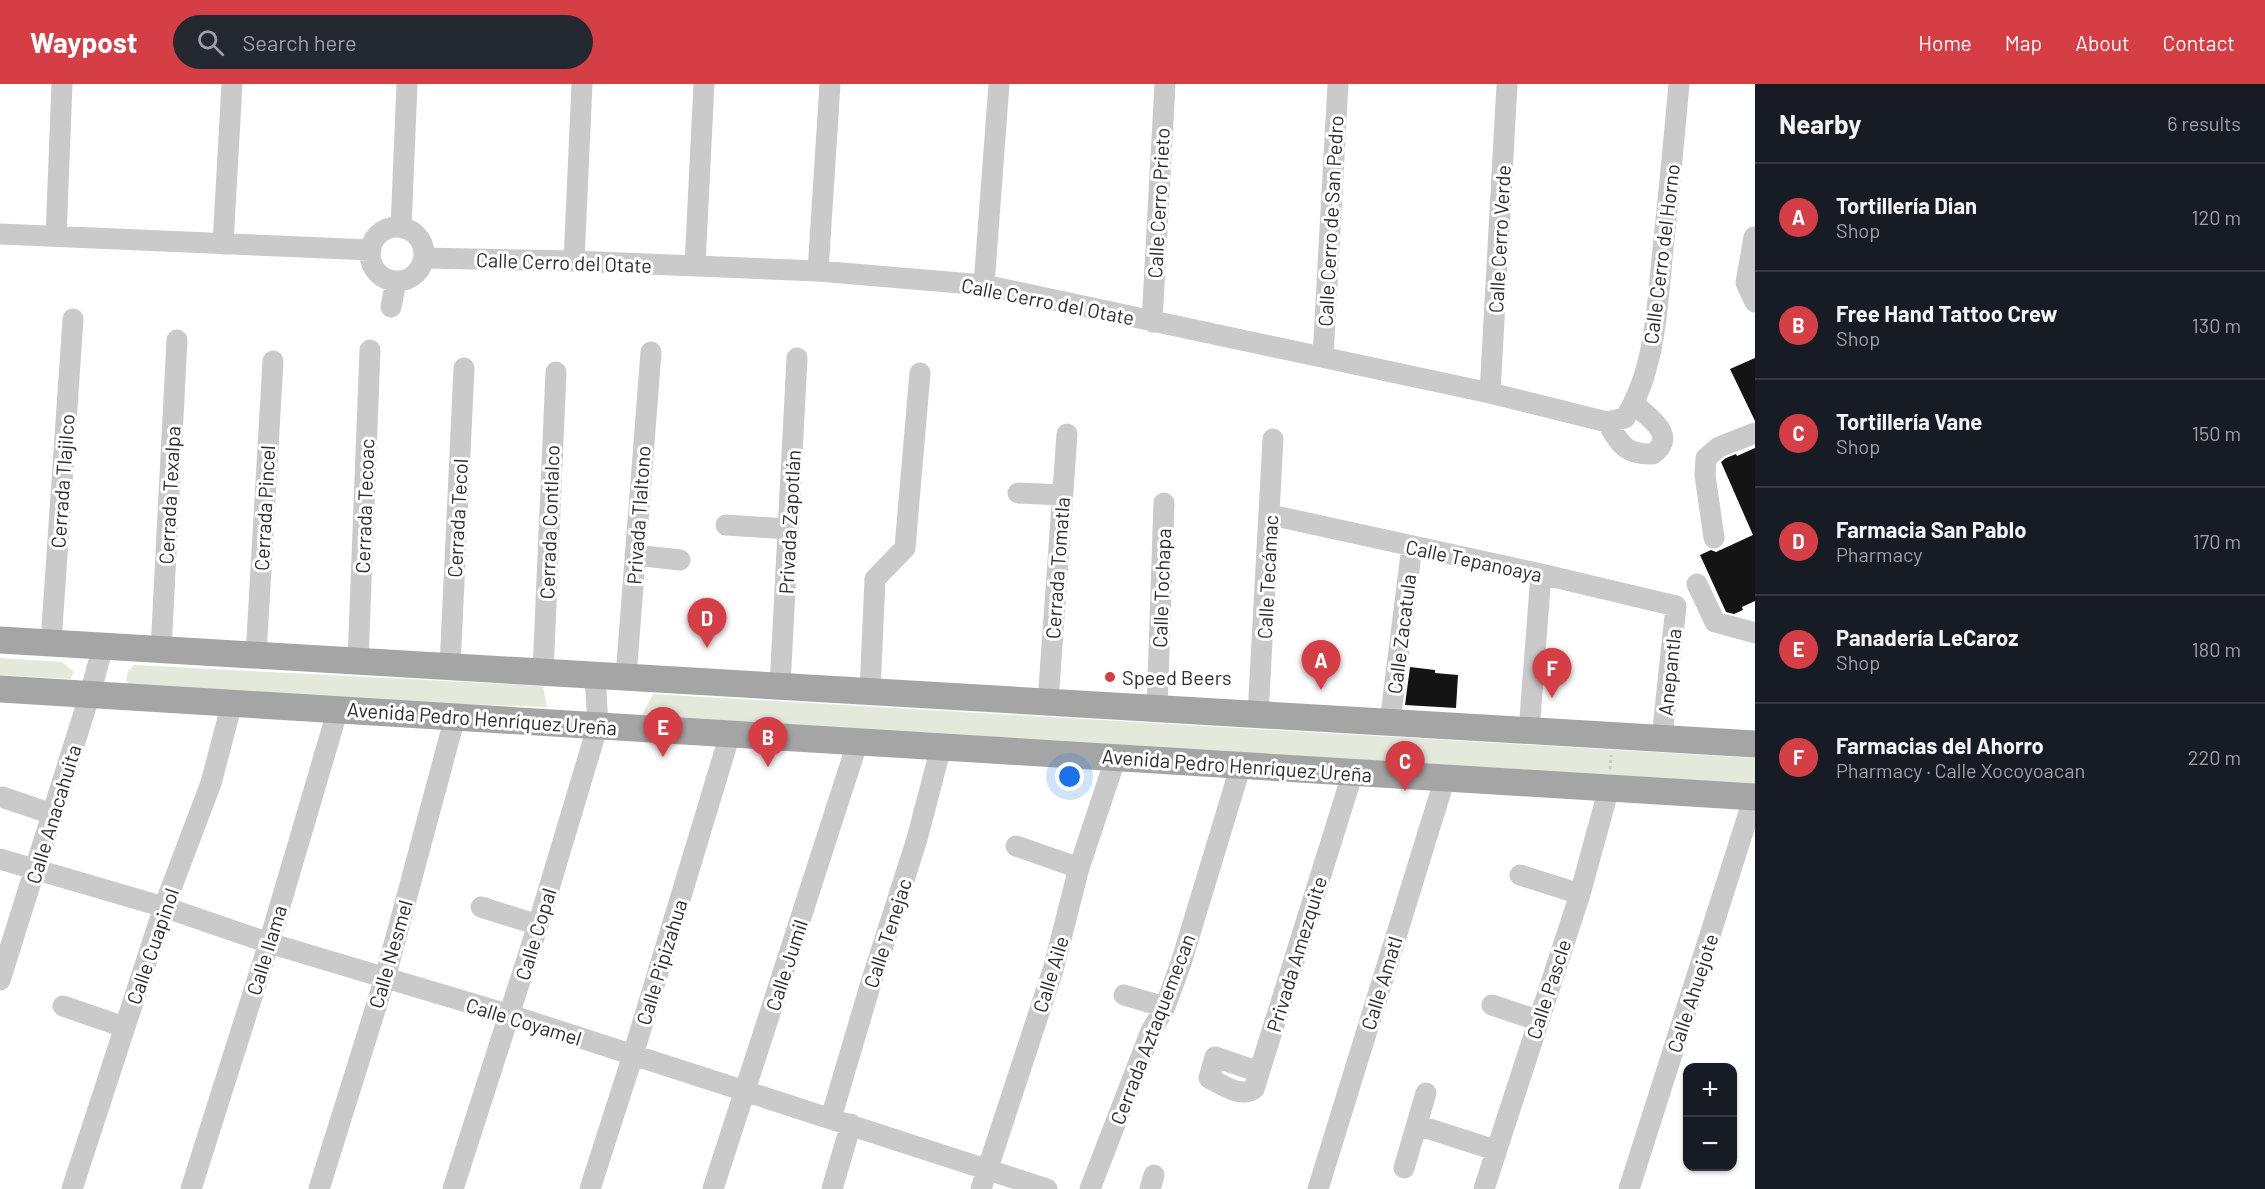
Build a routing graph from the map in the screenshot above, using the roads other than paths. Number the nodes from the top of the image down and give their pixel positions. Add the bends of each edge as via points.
1 (62, 84) edge
2 (232, 84) edge
3 (407, 84) edge
4 (582, 84) edge
5 (705, 84) edge
6 (830, 84) edge
7 (999, 84) edge
8 (1165, 84) edge
9 (1338, 84) edge
10 (1507, 84) edge
11 (1679, 84) edge
12 (401, 228) junction
13 (0, 234) edge
14 (56, 236) junction
15 (1754, 237) edge
16 (223, 243) junction
17 (371, 250) junction
18 (424, 258) junction
19 (574, 261) junction
20 (695, 266) junction
21 (818, 271) junction
22 (396, 281) junction
23 (984, 285) junction
24 (1755, 302) edge
25 (391, 307) dead end
26 (73, 319) dead end
27 (1152, 322) junction
28 (177, 340) dead end
29 (370, 350) dead end
30 (651, 352) dead end
31 (1323, 357) junction
32 (797, 358) dead end
33 (273, 361) dead end
34 (464, 368) dead end
35 (556, 372) dead end
36 (920, 373) dead end
37 (1490, 393) junction
38 (1622, 415) joint
39 (1755, 433) edge
40 (1067, 434) dead end
41 (1273, 440) dead end
42 (1018, 493) dead end
43 (1062, 495) junction
44 (1164, 503) dead end
45 (1270, 515) junction
46 (726, 525) dead end
47 (788, 529) junction
48 (1714, 538) dead end
49 (1412, 546) junction
50 (635, 555) junction
51 (680, 560) dead end
52 (1541, 574) junction
53 (1697, 584) dead end
54 (1676, 606) joint
55 (1755, 633) edge
56 (0, 640) edge
57 (51, 643) junction
58 (103, 646) junction
59 (161, 650) junction
60 (256, 656) junction
61 (358, 662) junction
62 (450, 667) junction
63 (543, 672) junction
64 (595, 675) junction
65 (626, 677) junction
66 (780, 686) junction
67 (0, 689) edge
68 (870, 692) junction
69 (90, 694) junction
70 (1048, 702) junction
71 (232, 703) junction
72 (338, 709) junction
73 (1157, 709) junction
74 (1258, 715) junction
75 (455, 717) junction
76 (1390, 722) junction
77 (598, 725) junction
78 (1529, 731) junction
79 (730, 734) junction
80 (1662, 738) junction
81 (858, 741) junction
82 (1755, 744) edge
83 (941, 747) junction
84 (1116, 757) junction
85 (1241, 765) junction
86 (1353, 772) junction
87 (1445, 778) junction
88 (1609, 788) junction
89 (2, 796) dead end
90 (1755, 796) edge
91 (52, 814) junction
92 (1016, 846) dead end
93 (0, 859) edge
94 (1079, 868) junction
95 (36, 869) junction
96 (1520, 875) dead end
97 (1580, 894) junction
98 (164, 907) junction
99 (481, 907) dead end
100 (538, 925) junction
101 (268, 943) junction
102 (385, 978) junction
103 (0, 980) edge
104 (1124, 995) dead end
105 (1492, 1005) dead end
106 (63, 1006) dead end
107 (1165, 1007) junction
108 (510, 1015) junction
109 (1537, 1020) junction
110 (124, 1027) junction
111 (633, 1055) junction
112 (1209, 1078) dead end
113 (744, 1091) junction
114 (1426, 1093) dead end
115 (841, 1121) junction
116 (1417, 1125) junction
117 (1496, 1150) junction
118 (1404, 1168) dead end
119 (984, 1179) edge
120 (72, 1189) edge
121 (191, 1189) edge
122 (319, 1189) edge
123 (453, 1189) edge
124 (590, 1189) edge
125 (713, 1189) edge
126 (832, 1189) edge
127 (1047, 1189) edge
128 (1090, 1189) edge
129 (1318, 1189) edge
130 (1484, 1189) edge
131 (1629, 1189) edge

1 - 14 street
2 - 16 street
3 - 12 street
4 - 19 street
5 - 20 street
6 - 21 street
7 - 23 street
8 - 27 street, Calle Cerro Prieto
9 - 31 street, Calle Cerro de San Pedro
10 - 37 street, Calle Cerro Verde
11 - 38 street, Calle Cerro del Horno via 1655,323 1645,378
12 - 17 street via 380,234
12 - 18 street via 417,237
13 - 14 street
14 - 16 street
15 - 24 street via 1746,283
16 - 17 street
17 - 22 street via 376,272
18 - 19 street, Calle Cerro del Otate
18 - 22 street via 414,275
19 - 20 street, Calle Cerro del Otate
20 - 21 street, Calle Cerro del Otate
21 - 23 street, Calle Cerro del Otate
22 - 25 street
23 - 27 street, Calle Cerro del Otate
26 - 57 street, Cerrada Tlajilco
27 - 31 street, Calle Cerro del Otate
28 - 59 street, Cerrada Texalpa
29 - 61 street, Cerrada Tecoac
30 - 50 street, Privada Tlaltono
31 - 37 street, Calle Cerro del Otate
32 - 47 street, Privada Zapotlán
33 - 60 street, Cerrada Pincel
34 - 62 street, Cerrada Tecol
35 - 63 street, Cerrada Contlalco
36 - 68 street via 905,548 875,579
37 - 38 street, Calle Cerro del Otate
39 - 48 street via 1719,447 1706,458
40 - 43 street, Cerrada Tomatla
41 - 45 street, Calle Tecámac
42 - 43 street
43 - 70 street, Cerrada Tomatla
44 - 73 street, Calle Tochapa
45 - 49 street, Calle Tepanoaya
45 - 74 street, Calle Tecámac
46 - 47 street
47 - 66 street, Privada Zapotlán
49 - 52 street, Calle Tepanoaya
49 - 76 street, Calle Zacatula
50 - 51 street
50 - 65 street, Privada Tlaltono
52 - 54 street, Calle Tepanoaya
52 - 78 street
53 - 55 street via 1715,622
54 - 80 street, Anepantla
56 - 57 main road
57 - 58 main road
58 - 59 main road
58 - 69 street, Calle Anacahuita
59 - 60 main road
60 - 61 main road
61 - 62 main road
62 - 63 main road
63 - 64 main road
64 - 65 main road
64 - 77 street, Calle Copal
65 - 66 main road
66 - 68 main road
67 - 69 main road, Avenida Pedro Henríquez Ureña
68 - 70 main road
69 - 71 main road, Avenida Pedro Henríquez Ureña
69 - 91 street, Calle Anacahuita
70 - 73 main road
71 - 72 main road, Avenida Pedro Henríquez Ureña
71 - 98 street, Calle Cuapinol via 211,783
72 - 75 main road, Avenida Pedro Henríquez Ureña
72 - 101 street, Calle Ilama
73 - 74 main road
74 - 76 main road
75 - 77 main road, Avenida Pedro Henríquez Ureña
75 - 102 street, Calle Nesmel
76 - 78 main road
77 - 79 main road, Avenida Pedro Henríquez Ureña
77 - 100 street, Calle Copal
78 - 80 main road
79 - 81 main road, Avenida Pedro Henríquez Ureña
79 - 111 street, Calle Pipizahua
80 - 82 main road
81 - 83 main road, Avenida Pedro Henríquez Ureña
81 - 113 street, Calle Jumil
83 - 84 main road, Avenida Pedro Henríquez Ureña
83 - 115 street, Calle Tenejac via 917,839 870,987
84 - 85 main road, Avenida Pedro Henríquez Ureña
84 - 94 street, Calle Aile
85 - 86 main road, Avenida Pedro Henríquez Ureña
85 - 107 street, Cerrada Aztaquemecan
86 - 87 main road, Avenida Pedro Henríquez Ureña
86 - 112 street, Privada Amezquite via 1254,1089 1247,1094
87 - 88 main road, Avenida Pedro Henríquez Ureña
87 - 129 street, Calle Amatl
88 - 90 main road, Avenida Pedro Henríquez Ureña
88 - 97 street, Calle Pascle
89 - 91 street
90 - 131 street, Calle Ahuejote
91 - 95 street, Calle Anacahuita
92 - 94 street
93 - 95 street, Calle Coyamel
94 - 119 street, Calle Aile via 1053,970
95 - 98 street, Calle Coyamel
95 - 103 street, Calle Anacahuita
96 - 97 street
97 - 109 street, Calle Pascle
98 - 101 street, Calle Coyamel
98 - 110 street, Calle Cuapinol
99 - 100 street
100 - 108 street, Calle Copal
101 - 102 street, Calle Coyamel
101 - 121 street, Calle Ilama
102 - 108 street, Calle Coyamel
102 - 122 street, Calle Nesmel
104 - 107 street
105 - 109 street
106 - 110 street
107 - 128 street, Cerrada Aztaquemecan via 1151,1031
108 - 111 street, Calle Coyamel
108 - 123 street, Calle Copal
109 - 117 street, Calle Pascle
110 - 120 street, Calle Cuapinol
111 - 113 street, Calle Coyamel
111 - 124 street, Calle Pipizahua
113 - 115 street, Calle Coyamel
113 - 125 street, Calle Jumil
114 - 116 street
115 - 119 street, Calle Coyamel
115 - 126 street, Calle Tenejac
116 - 117 street
116 - 118 street
117 - 130 street, Calle Pascle
119 - 127 street, Calle Coyamel

